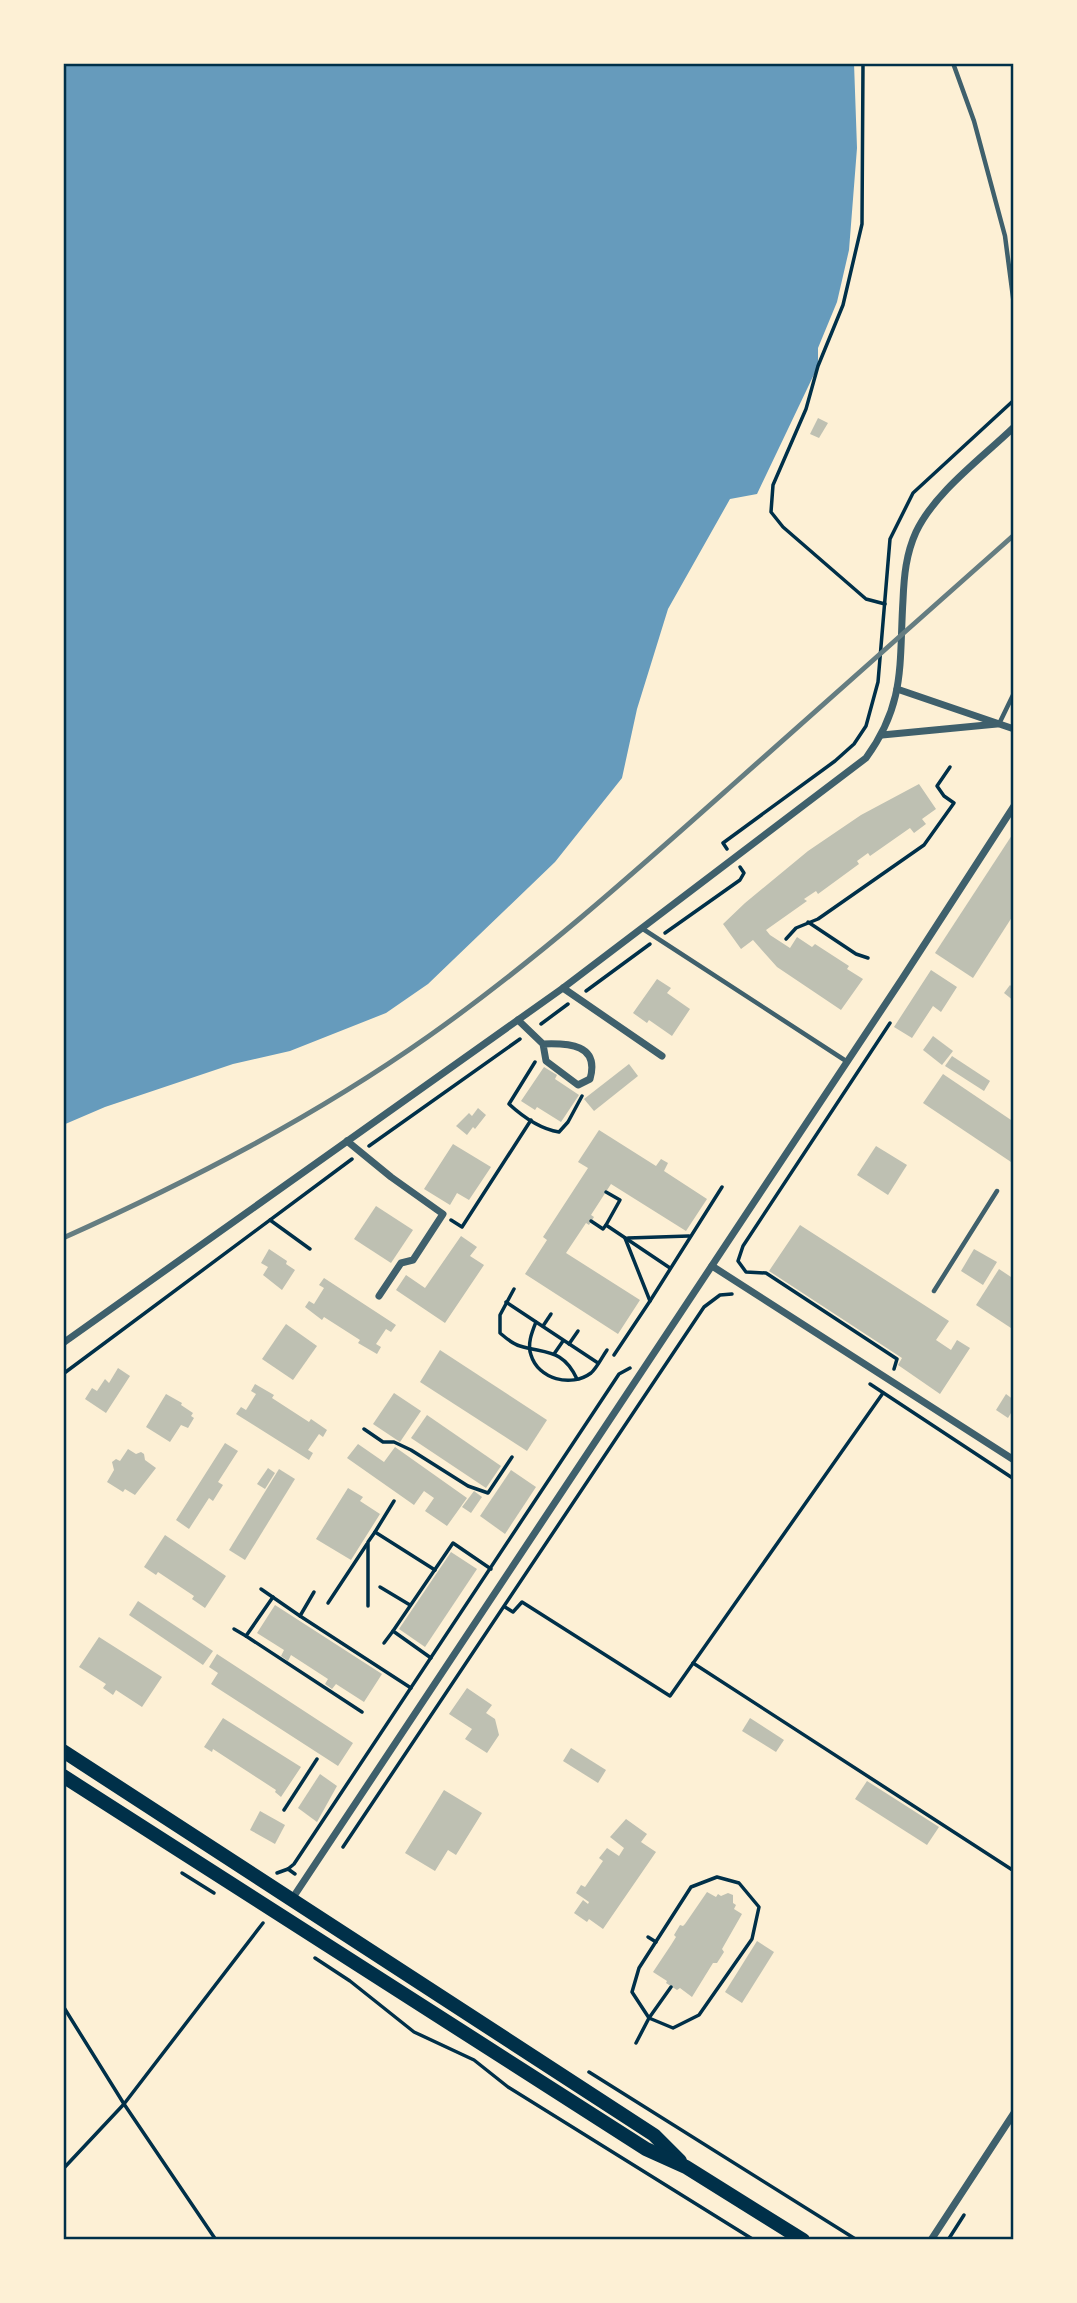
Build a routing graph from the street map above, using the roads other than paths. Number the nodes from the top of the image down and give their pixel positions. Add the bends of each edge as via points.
1 (953, 63) edge
2 (1014, 304) edge
3 (1014, 428) edge
4 (897, 689) junction
5 (1014, 693) edge
6 (999, 724) junction
7 (1014, 729) edge
8 (883, 735) junction
9 (1014, 806) edge
10 (641, 928) junction
11 (563, 988) junction
12 (518, 1020) junction
13 (543, 1044) junction
14 (662, 1056) dead end
15 (847, 1062) junction
16 (347, 1141) junction
17 (998, 1191) dead end
18 (712, 1265) junction
19 (934, 1291) dead end
20 (380, 1296) dead end
21 (63, 1343) edge
22 (1014, 1460) edge
23 (63, 1751) edge
24 (63, 1776) edge
25 (292, 1899) junction
26 (282, 1915) junction
27 (445, 1998) junction
28 (434, 2015) junction
29 (604, 2102) junction
30 (1014, 2113) edge
31 (594, 2117) junction
32 (686, 2167) junction
33 (803, 2240) edge
34 (931, 2240) edge

1 - 2 lane via 1005,236
3 - 4 street via 939,498 915,534 906,557
4 - 6 street
4 - 8 street
5 - 6 lane
6 - 7 street
6 - 8 street
8 - 10 street via 856,766
9 - 15 street
10 - 11 street
10 - 15 lane
11 - 12 street
11 - 14 street
12 - 13 street
12 - 16 street
13 - 13 street via 545,1061 578,1084 590,1079 594,1066 589,1054 575,1046
15 - 18 street
16 - 20 street via 443,1214 413,1260 401,1263
16 - 21 street
17 - 19 lane
18 - 22 street
18 - 25 street
23 - 25 main road
24 - 26 main road
25 - 26 main road
25 - 27 main road
26 - 28 main road
27 - 28 main road
27 - 29 main road
28 - 31 main road
29 - 31 main road
29 - 32 main road via 654,2135
30 - 34 street
31 - 32 main road
32 - 33 main road

